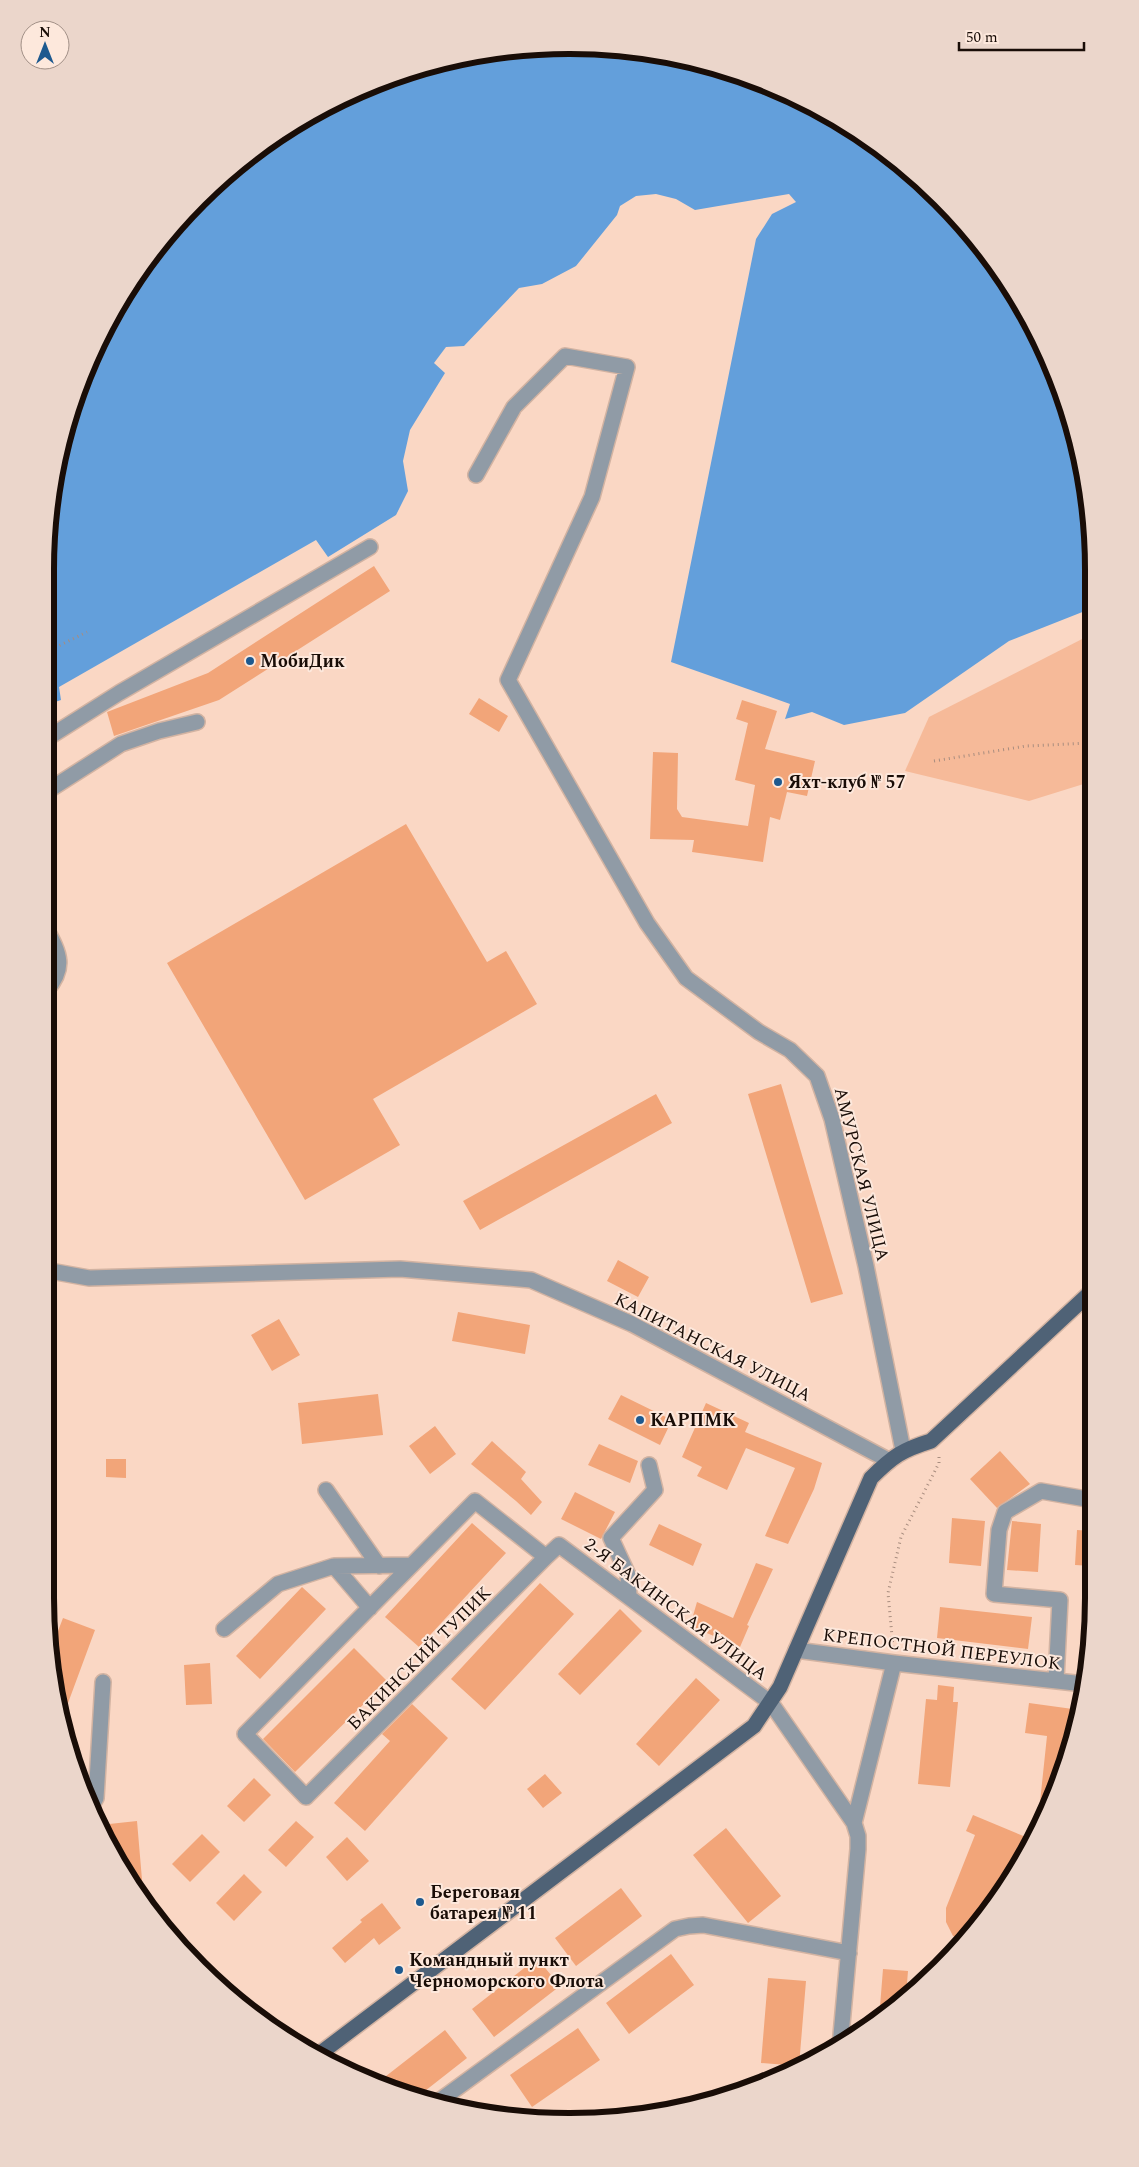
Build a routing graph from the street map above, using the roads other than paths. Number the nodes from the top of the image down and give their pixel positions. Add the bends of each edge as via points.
1 (476, 475) dead end
2 (370, 547) dead end
3 (197, 722) dead end
4 (54, 734) edge
5 (54, 787) edge
6 (54, 945) edge
7 (54, 980) edge
8 (54, 1272) edge
9 (89, 1278) junction
10 (54, 1280) edge
11 (1085, 1298) edge
12 (903, 1450) junction
13 (888, 1460) junction
14 (649, 1465) dead end
15 (326, 1490) dead end
16 (1085, 1499) edge
17 (559, 1545) joint
18 (546, 1558) junction
19 (412, 1565) junction
20 (334, 1566) junction
21 (379, 1566) junction
22 (629, 1598) junction
23 (370, 1608) junction
24 (224, 1629) dead end
25 (796, 1650) junction
26 (894, 1663) junction
27 (1056, 1680) junction
28 (103, 1682) dead end
29 (1078, 1683) edge
30 (771, 1703) junction
31 (95, 1800) edge
32 (854, 1823) junction
33 (849, 1952) junction
34 (841, 2035) edge
35 (324, 2051) edge
36 (444, 2098) edge

1 - 12 street, АМУРСКАЯ УЛИЦА via 514,407 565,356 627,368 592,496 508,680 647,923 686,978 759,1032 790,1050 817,1076 832,1119 866,1266
2 - 4 street
3 - 5 street via 159,730 121,744
6 - 7 street via 59,964
8 - 9 street
9 - 10 street
9 - 13 street, КАПИТАНСКАЯ УЛИЦА via 400,1269 531,1280 632,1324
11 - 12 main road via 931,1441
12 - 13 main road
13 - 25 main road via 871,1478
14 - 22 street via 655,1490 611,1538 628,1575
15 - 21 street
16 - 27 street via 1041,1491 1005,1512 1000,1530 994,1594 1060,1600
17 - 18 street, БАКИНСКИЙ ТУПИК
17 - 22 street, 2-Я БАКИНСКАЯ УЛИЦА
18 - 19 street via 475,1501
18 - 23 street, БАКИНСКИЙ ТУПИК via 306,1797 245,1734
19 - 21 street
19 - 23 street
20 - 21 street
20 - 23 street
20 - 24 street via 278,1584
22 - 30 street, 2-Я БАКИНСКАЯ УЛИЦА
25 - 26 street, КРЕПОСТНОЙ ПЕРЕУЛОК
25 - 30 main road
26 - 27 street, КРЕПОСТНОЙ ПЕРЕУЛОК
26 - 32 street
27 - 29 street, КРЕПОСТНОЙ ПЕРЕУЛОК
28 - 31 street
30 - 32 street, 2-Я БАКИНСКАЯ УЛИЦА
30 - 35 main road via 754,1726
32 - 33 street via 858,1849
33 - 34 street
33 - 36 street via 703,1925 675,1930

